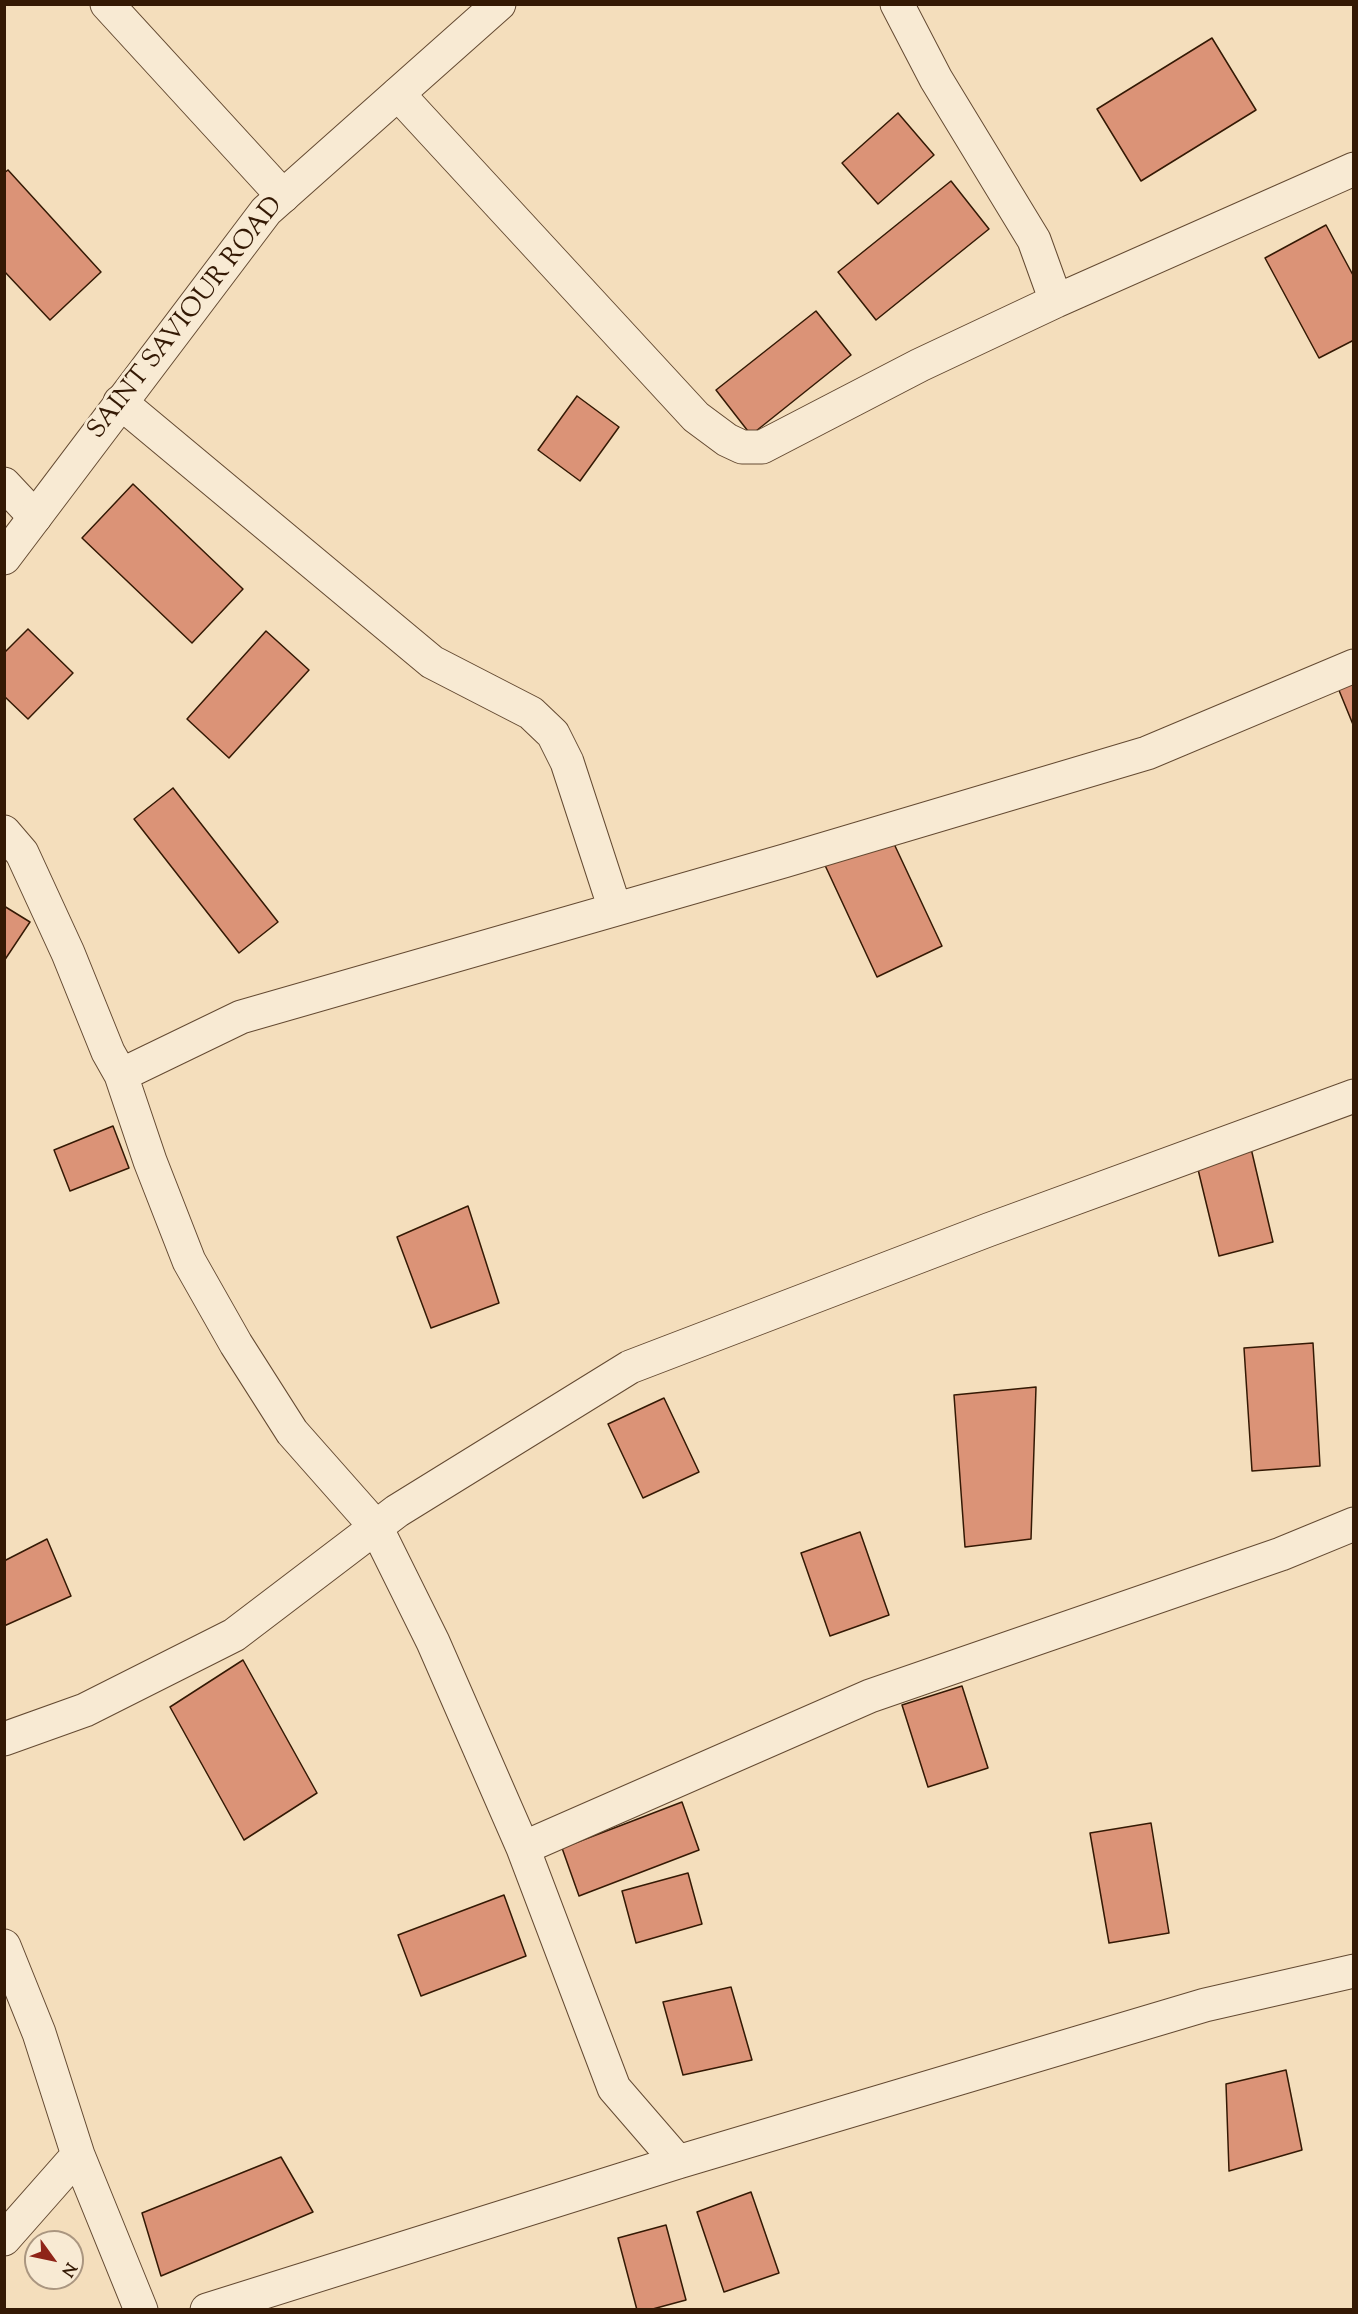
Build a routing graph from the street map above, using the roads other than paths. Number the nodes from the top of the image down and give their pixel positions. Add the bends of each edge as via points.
1 (107, 4) edge
2 (499, 4) edge
3 (897, 4) edge
4 (398, 94) junction
5 (1353, 168) edge
6 (283, 196) junction
7 (1056, 301) junction
8 (120, 402) junction
9 (4, 484) edge
10 (35, 517) junction
11 (4, 558) edge
12 (1353, 666) edge
13 (4, 832) edge
14 (615, 909) junction
15 (121, 1075) junction
16 (1353, 1096) edge
17 (1353, 1524) edge
18 (376, 1527) junction
19 (4, 1739) edge
20 (523, 1848) junction
21 (4, 1946) edge
22 (1353, 1971) edge
23 (78, 2155) junction
24 (678, 2162) junction
25 (4, 2239) edge
26 (141, 2310) edge
27 (207, 2310) edge

1 - 6 street
2 - 4 street, SAINT SAVIOUR ROAD
3 - 7 street via 936,79 1034,240
4 - 6 street, SAINT SAVIOUR ROAD
4 - 7 street via 696,417 742,447 762,447 920,365
5 - 7 street
6 - 8 street, SAINT SAVIOUR ROAD via 266,211
8 - 10 street, SAINT SAVIOUR ROAD
8 - 14 street via 432,662 531,713 553,734 567,762
9 - 10 street
10 - 11 street, SAINT SAVIOUR ROAD
12 - 14 street via 1147,753
13 - 15 street via 22,853
14 - 15 street via 241,1017
15 - 18 street via 189,1261 292,1432
16 - 18 street via 630,1367
17 - 20 street via 1281,1554 870,1696
18 - 19 street via 234,1635 85,1710
18 - 20 street via 433,1642
20 - 24 street via 614,2088
21 - 23 street via 39,2033
22 - 24 street via 1205,2005
23 - 25 street
23 - 26 street
24 - 27 street

